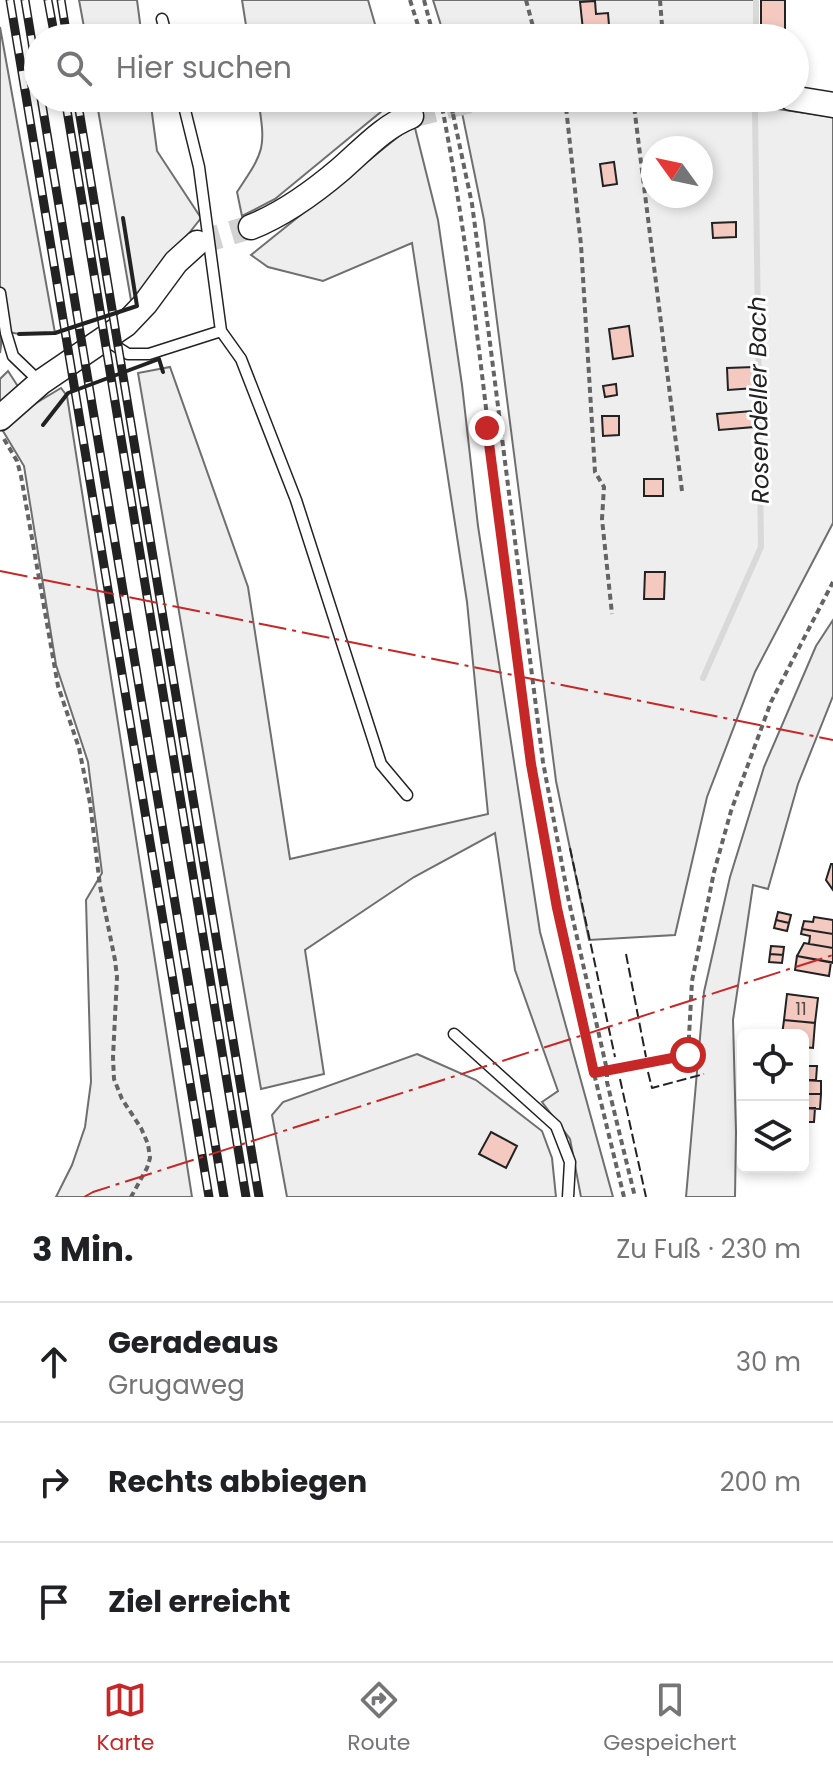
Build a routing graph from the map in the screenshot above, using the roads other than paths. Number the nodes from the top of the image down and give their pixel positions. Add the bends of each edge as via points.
1 (162, 19) dead end
2 (163, 24) edge
3 (809, 101) edge
4 (833, 105) edge
5 (185, 112) edge
6 (411, 116) tunnel mouth
7 (251, 227) tunnel mouth
8 (197, 243) tunnel mouth
9 (0, 293) edge
10 (221, 331) junction
11 (106, 340) junction
12 (41, 382) junction
13 (0, 418) edge
14 (407, 795) dead end
15 (454, 1034) dead end
16 (568, 1197) edge

1 - 2 lane
3 - 4 street
5 - 10 lane via 199,167
6 - 7 street via 383,130 288,208
8 - 11 street via 136,316
9 - 12 lane via 13,356
10 - 11 lane via 149,354 128,354
10 - 14 lane via 241,359 296,500 381,764
11 - 12 street
12 - 13 street
15 - 16 lane via 556,1126 570,1162

